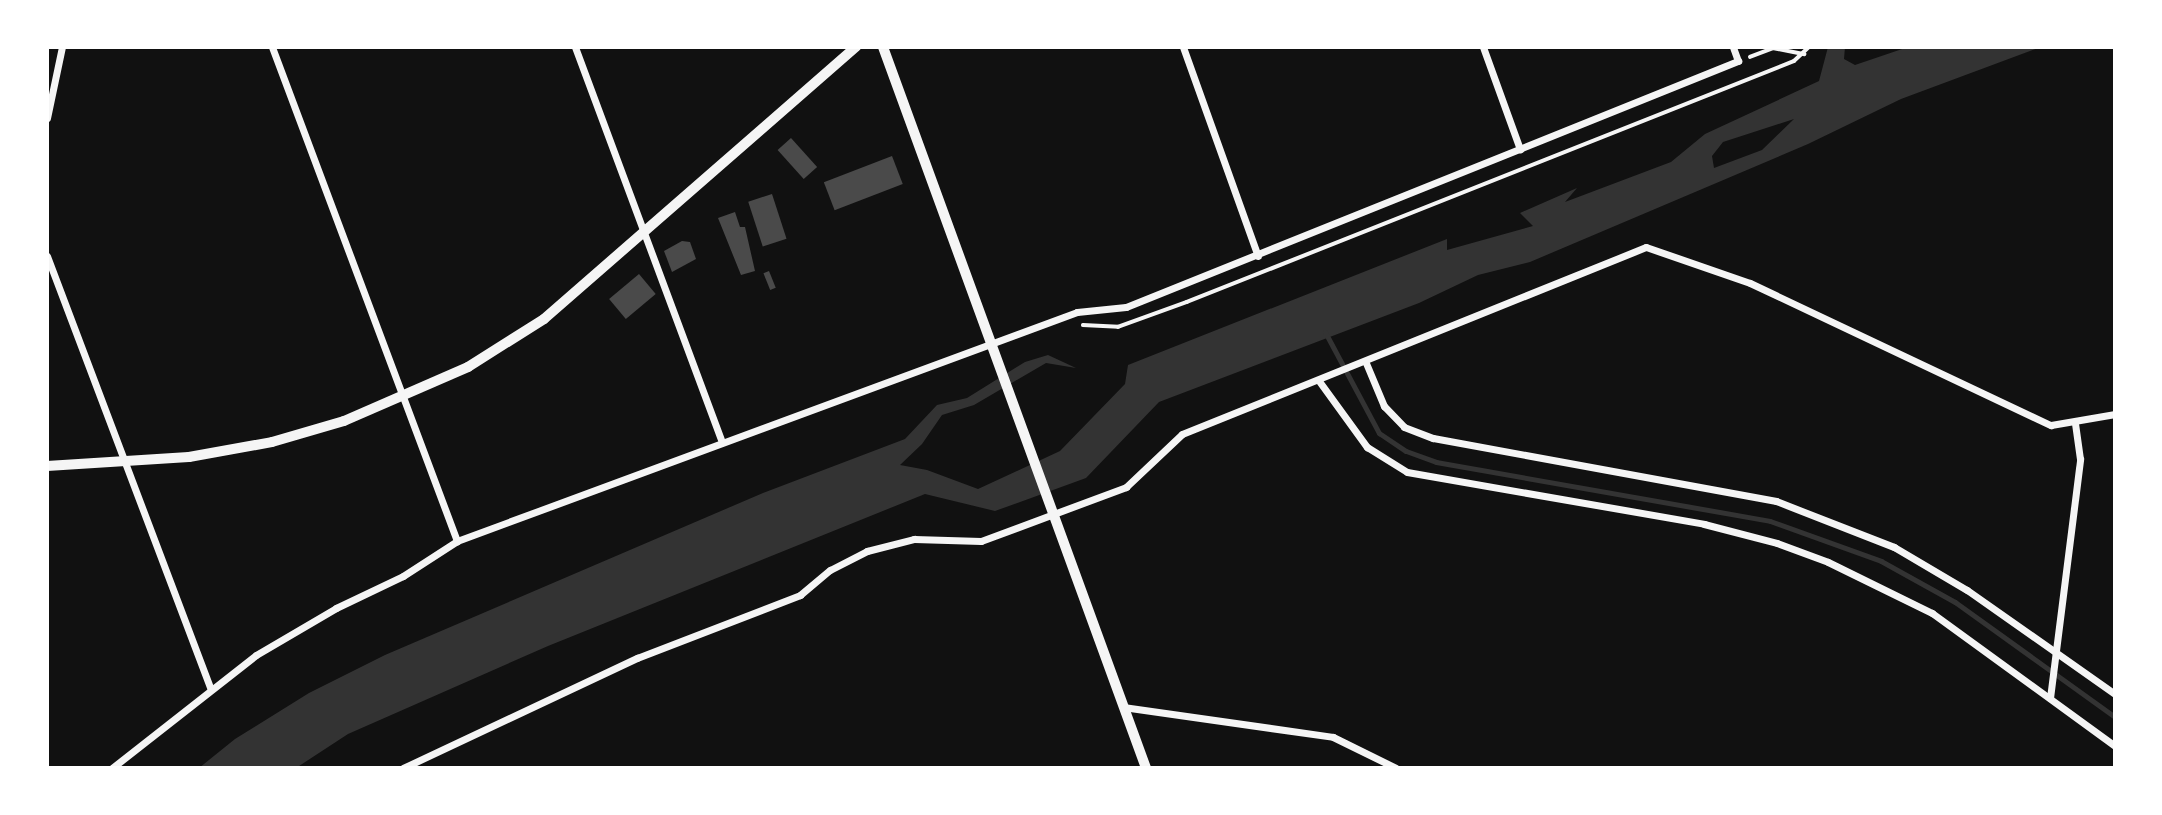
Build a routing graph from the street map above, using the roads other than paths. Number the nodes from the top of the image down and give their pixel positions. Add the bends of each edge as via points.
1 (62, 47) edge
2 (272, 47) edge
3 (575, 47) edge
4 (856, 47) edge
5 (883, 47) edge
6 (1183, 47) edge
7 (1483, 47) edge
8 (1733, 47) edge
9 (47, 118) edge
10 (1520, 149) junction
11 (645, 235) junction
12 (47, 256) edge
13 (1258, 256) junction
14 (991, 345) junction
15 (1366, 363) junction
16 (1319, 381) junction
17 (403, 398) junction
18 (2115, 414) edge
19 (2075, 424) junction
20 (722, 443) junction
21 (124, 461) junction
22 (47, 466) edge
23 (1051, 516) junction
24 (457, 541) junction
25 (2057, 654) junction
26 (211, 689) junction
27 (2115, 694) edge
28 (2050, 698) junction
29 (1124, 707) junction
30 (2115, 746) edge
31 (112, 768) edge
32 (403, 768) edge
33 (1146, 768) edge
34 (1396, 768) edge

1 - 9 street
2 - 17 street
3 - 11 street
4 - 11 main road
5 - 14 main road
6 - 13 street
7 - 10 street
8 - 10 street via 1738,61
10 - 13 street
11 - 17 main road via 544,319 468,367
11 - 20 street
12 - 21 street
13 - 14 street via 1126,307 1077,312
14 - 20 street
14 - 23 main road
15 - 16 street
15 - 19 street via 1646,247 1750,284 2051,425
15 - 25 street via 1384,406 1404,427 1433,438 1664,477 1789,505 1894,547 1966,590
16 - 23 street via 1182,434 1126,487
16 - 28 street via 1367,447 1408,471 1704,524 1777,543 1932,613
17 - 21 main road via 272,442 189,457
17 - 24 street
18 - 19 street
19 - 25 street via 2080,459
20 - 24 street
21 - 22 main road
21 - 26 street
23 - 29 main road
23 - 32 street via 981,541 914,539 867,551 831,570 800,595 637,658
24 - 26 street via 256,655
25 - 27 street
25 - 28 street
26 - 31 street
28 - 30 street
29 - 33 main road
29 - 34 street via 1332,737

